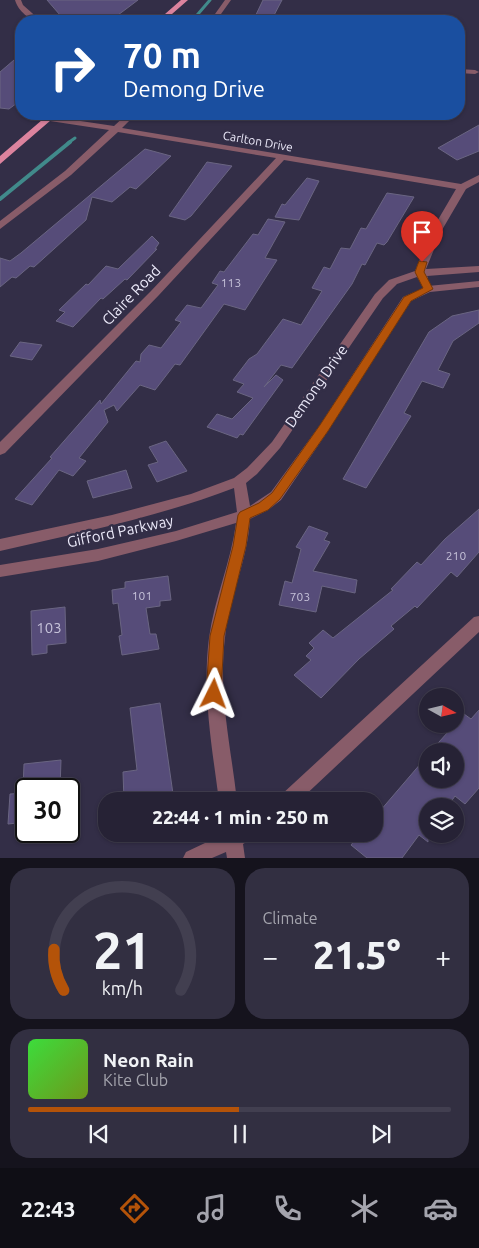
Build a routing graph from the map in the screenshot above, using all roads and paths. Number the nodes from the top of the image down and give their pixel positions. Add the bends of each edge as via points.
1 (18, 0) edge
2 (185, 0) edge
3 (228, 0) edge
4 (31, 15) edge
5 (167, 15) edge
6 (217, 15) edge
7 (465, 71) edge
8 (475, 72) dead end
9 (47, 120) edge
10 (71, 120) edge
11 (126, 120) edge
12 (117, 130) junction
13 (281, 158) junction
14 (0, 161) edge
15 (479, 178) edge
16 (462, 187) junction
17 (0, 226) edge
18 (479, 269) edge
19 (419, 272) junction
20 (479, 284) edge
21 (428, 289) junction
22 (0, 450) edge
23 (238, 481) junction
24 (245, 515) junction
25 (0, 545) edge
26 (0, 571) edge
27 (479, 622) edge
28 (227, 792) edge
29 (297, 792) edge
30 (234, 842) edge
31 (192, 858) edge

1 - 4 street
2 - 5 main road
3 - 6 street
7 - 8 street
9 - 14 main road
10 - 12 street, Carlton Drive
11 - 12 street
12 - 13 street, Carlton Drive
12 - 17 street
13 - 16 street, Carlton Drive
13 - 22 street, Claire Road via 155,293
15 - 16 street
16 - 19 street via 437,230
18 - 19 street, Demong Drive
19 - 21 street
19 - 23 street, Demong Drive via 393,282 379,296 276,444 252,471
20 - 21 street
21 - 24 street, Demong Drive via 407,299 276,496
23 - 24 street
23 - 25 street, Gifford Parkway via 103,522
24 - 26 street, Gifford Parkway via 98,555
24 - 28 street via 216,646 214,694
27 - 29 street
30 - 31 street

